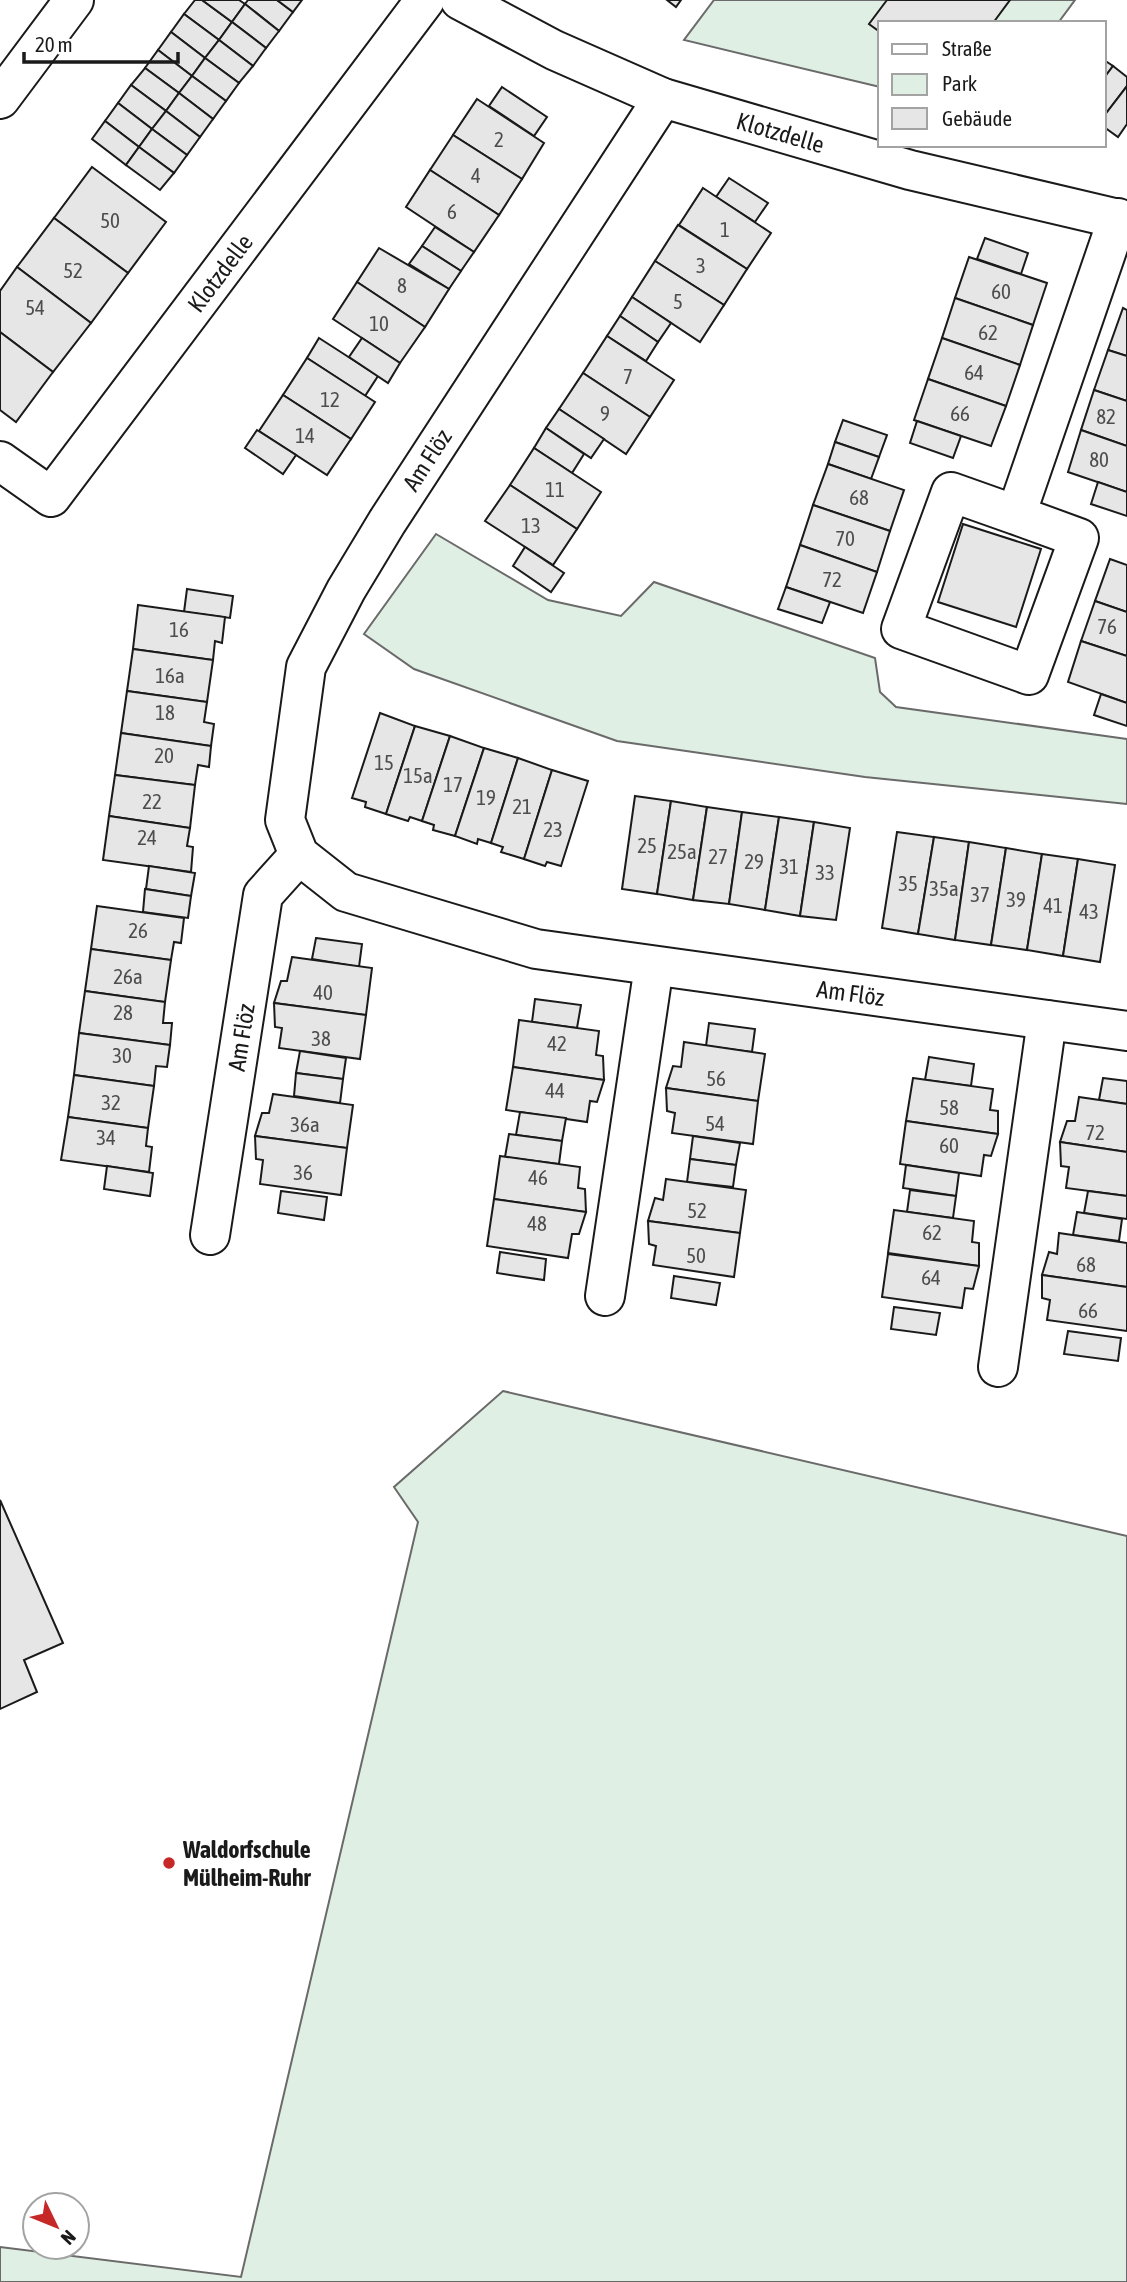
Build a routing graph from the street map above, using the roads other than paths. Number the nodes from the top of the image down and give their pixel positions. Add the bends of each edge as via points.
1 (74, 0) edge
2 (425, 0) edge
3 (460, 0) edge
4 (663, 98) junction
5 (0, 99) edge
6 (1122, 220) edge
7 (0, 461) edge
8 (1016, 515) junction
9 (299, 855) junction
10 (654, 966) junction
11 (1047, 1020) junction
12 (1127, 1031) edge
13 (210, 1235) dead end
14 (605, 1296) dead end
15 (998, 1367) dead end

1 - 5 street
2 - 7 street, Klotzdelle via 51,497
3 - 4 street, Klotzdelle via 554,50
4 - 6 street, Klotzdelle via 910,170
4 - 9 street, Am Flöz via 387,522 306,667 285,820
6 - 8 street, Klotzdelle
8 - 8 street via 1079,538 1029,675 901,629 951,492
9 - 10 street, Am Flöz via 346,892 536,949
9 - 13 street, Am Flöz via 263,895
10 - 11 street, Am Flöz
10 - 14 street
11 - 12 street, Am Flöz
11 - 15 street

